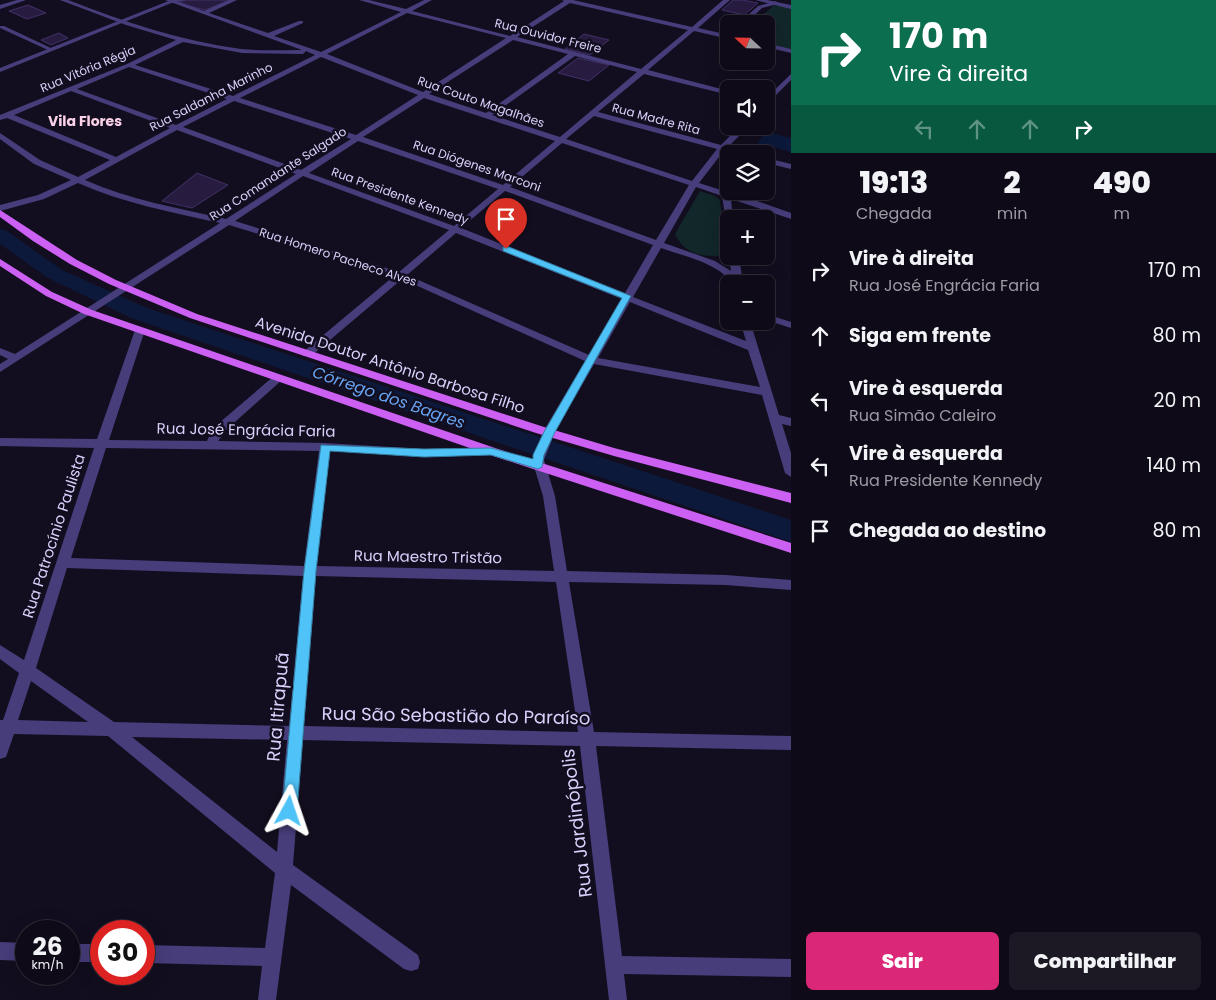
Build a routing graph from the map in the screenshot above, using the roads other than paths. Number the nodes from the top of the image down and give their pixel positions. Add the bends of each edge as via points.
1 (23, 0) edge
2 (63, 0) edge
3 (184, 0) edge
4 (234, 0) edge
5 (362, 0) edge
6 (430, 0) edge
7 (568, 0) edge
8 (726, 0) edge
9 (758, 0) edge
10 (172, 1) edge
11 (776, 4) junction
12 (0, 7) edge
13 (791, 7) edge
14 (407, 12) junction
15 (203, 13) junction
16 (751, 15) edge
17 (118, 22) junction
18 (301, 22) dead end
19 (2, 27) dead end
20 (692, 29) junction
21 (720, 35) edge
22 (268, 36) junction
23 (510, 38) junction
24 (183, 39) junction
25 (775, 48) edge
26 (50, 49) junction
27 (791, 51) edge
28 (318, 53) junction
29 (573, 54) junction
30 (129, 65) junction
31 (0, 70) edge
32 (642, 71) junction
33 (791, 76) edge
34 (71, 89) junction
35 (720, 91) edge
36 (775, 93) edge
37 (421, 94) junction
38 (232, 99) junction
39 (592, 113) junction
40 (3, 116) edge
41 (486, 116) junction
42 (176, 127) junction
43 (0, 135) edge
44 (736, 135) edge
45 (357, 138) junction
46 (559, 140) junction
47 (727, 145) edge
48 (720, 147) edge
49 (720, 151) edge
50 (116, 159) junction
51 (775, 163) edge
52 (791, 167) edge
53 (304, 173) junction
54 (76, 179) junction
55 (693, 186) junction
56 (504, 188) junction
57 (720, 194) edge
58 (739, 200) edge
59 (0, 208) edge
60 (0, 213) edge
61 (791, 216) edge
62 (228, 222) junction
63 (455, 229) junction
64 (668, 229) junction
65 (655, 249) junction
66 (683, 253) junction
67 (0, 262) edge
68 (712, 263) junction
69 (720, 263) edge
70 (400, 275) junction
71 (731, 275) edge
72 (122, 291) junction
73 (627, 296) junction
74 (93, 308) junction
75 (775, 320) edge
76 (791, 325) edge
77 (140, 330) junction
78 (748, 330) edge
79 (753, 348) junction
80 (0, 351) edge
81 (307, 354) junction
82 (16, 359) junction
83 (592, 360) junction
84 (0, 369) edge
85 (278, 378) junction
86 (766, 392) junction
87 (775, 418) junction
88 (791, 422) edge
89 (548, 435) junction
90 (0, 442) edge
91 (100, 444) junction
92 (211, 445) junction
93 (325, 447) junction
94 (491, 451) junction
95 (538, 460) junction
96 (791, 474) edge
97 (791, 498) edge
98 (791, 548) edge
99 (64, 563) junction
100 (310, 571) junction
101 (561, 577) junction
102 (791, 585) edge
103 (0, 650) edge
104 (26, 671) junction
105 (4, 727) edge
106 (112, 730) junction
107 (296, 734) junction
108 (587, 739) junction
109 (791, 743) edge
110 (0, 752) edge
111 (284, 869) junction
112 (0, 951) edge
113 (15, 952) edge
114 (155, 954) edge
115 (273, 957) junction
116 (411, 962) dead end
117 (614, 965) junction
118 (791, 968) edge
119 (268, 1000) edge
120 (618, 1000) edge

1 - 12 street
2 - 17 street
3 - 10 lane
4 - 15 street
5 - 14 street, Rua Ouvidor Freire
6 - 14 street, Rua Saldanha Marinho
7 - 20 street
7 - 23 street, Rua Comandante Salgado
8 - 20 street
9 - 11 street
10 - 15 street, Rua Couto Magalhães
10 - 17 street
11 - 13 street
11 - 16 street via 760,7
14 - 23 street, Rua Ouvidor Freire
14 - 28 street, Rua Saldanha Marinho
15 - 22 street, Rua Couto Magalhães
17 - 24 street
17 - 26 street
18 - 22 street
19 - 26 street
20 - 21 street
20 - 32 street
22 - 28 street, Rua Couto Magalhães
23 - 29 street, Rua Ouvidor Freire
23 - 37 street, Rua Comandante Salgado
24 - 28 street via 244,51
24 - 30 street, Rua Vitória Régia
25 - 27 street
26 - 31 street
28 - 37 street, Rua Couto Magalhães
28 - 38 street, Rua Saldanha Marinho
29 - 32 street, Rua Ouvidor Freire
29 - 41 street
30 - 34 street, Rua Vitória Régia
30 - 38 street, Rua Diógenes Marconi
32 - 35 street, Rua Ouvidor Freire
32 - 39 street
33 - 36 street
34 - 40 street, Rua Vitória Régia
34 - 42 street, Rua Presidente Kennedy
37 - 41 street, Rua Couto Magalhães
37 - 45 street, Rua Comandante Salgado
38 - 42 street, Rua Saldanha Marinho
38 - 45 street, Rua Diógenes Marconi
39 - 46 street
39 - 48 street, Rua Madre Rita
40 - 50 street
41 - 46 street, Rua Couto Magalhães
42 - 50 street, Rua Saldanha Marinho
42 - 53 street, Rua Presidente Kennedy
43 - 54 street, Rua Homero Pacheco Alves via 37,162
44 - 47 street
45 - 53 street, Rua Comandante Salgado
45 - 56 street, Rua Diógenes Marconi
46 - 55 street, Rua Couto Magalhães
46 - 56 street
49 - 55 street
50 - 54 street, Rua Saldanha Marinho
51 - 52 street
53 - 62 street, Rua Comandante Salgado
53 - 63 street, Rua Presidente Kennedy
54 - 59 street, Rua Saldanha Marinho via 24,203
54 - 62 street, Rua Homero Pacheco Alves via 134,201
55 - 57 street, Rua Couto Magalhães
55 - 64 street
56 - 63 street
56 - 65 street, Rua Diógenes Marconi
58 - 61 street, Rua Couto Magalhães
60 - 72 main road, Avenida Doutor Antônio Barbosa Filho via 43,244
62 - 70 street, Rua Homero Pacheco Alves
62 - 72 street, Rua Comandante Salgado
63 - 70 street
63 - 73 street, Rua Presidente Kennedy
64 - 65 street
64 - 66 street via 672,243
65 - 66 street
65 - 73 street
66 - 68 street
67 - 74 main road via 49,294
68 - 69 street
68 - 71 street
70 - 81 street
70 - 83 street, Rua Homero Pacheco Alves
72 - 74 street, Rua Comandante Salgado
72 - 81 main road, Avenida Doutor Antônio Barbosa Filho
73 - 79 street, Rua Presidente Kennedy
73 - 83 street
74 - 77 main road
74 - 82 street, Rua Comandante Salgado
75 - 76 street
77 - 85 main road
77 - 91 street, Rua Patrocínio Paulista
78 - 79 street
79 - 86 street
80 - 82 street
81 - 89 main road, Avenida Doutor Antônio Barbosa Filho
82 - 84 street, Rua Comandante Salgado
83 - 86 street, Rua Homero Pacheco Alves
83 - 89 street
85 - 92 street via 223,426
85 - 94 main road
86 - 87 street
87 - 88 street
87 - 96 street
89 - 95 street
89 - 97 main road, Avenida Doutor Antônio Barbosa Filho
90 - 91 street, Rua José Engrácia Faria
91 - 92 street, Rua José Engrácia Faria
91 - 99 street, Rua Patrocínio Paulista
92 - 93 street, Rua José Engrácia Faria
93 - 94 street, Rua José Engrácia Faria via 424,453
93 - 100 street, Rua Itirapuã
94 - 95 main road
95 - 98 main road
95 - 101 street, Rua Jardinópolis via 549,496
99 - 100 street, Rua Maestro Tristão
99 - 104 street, Rua Patrocínio Paulista
100 - 101 street, Rua Maestro Tristão
100 - 107 street, Rua Itirapuã
101 - 102 street, Rua Maestro Tristão via 726,580
101 - 108 street, Rua Jardinópolis
103 - 104 street
104 - 105 street, Rua Patrocínio Paulista
104 - 106 street
105 - 106 street, Rua São Sebastião do Paraíso
105 - 110 street, Rua Patrocínio Paulista
106 - 107 street, Rua São Sebastião do Paraíso
106 - 111 street
107 - 108 street, Rua São Sebastião do Paraíso
107 - 111 street, Rua Itirapuã
108 - 109 street, Rua São Sebastião do Paraíso
108 - 117 street, Rua Jardinópolis
111 - 115 street, Rua Itirapuã
111 - 116 street
112 - 113 street
114 - 115 street
115 - 119 street, Rua Itirapuã
117 - 118 street
117 - 120 street, Rua Jardinópolis

